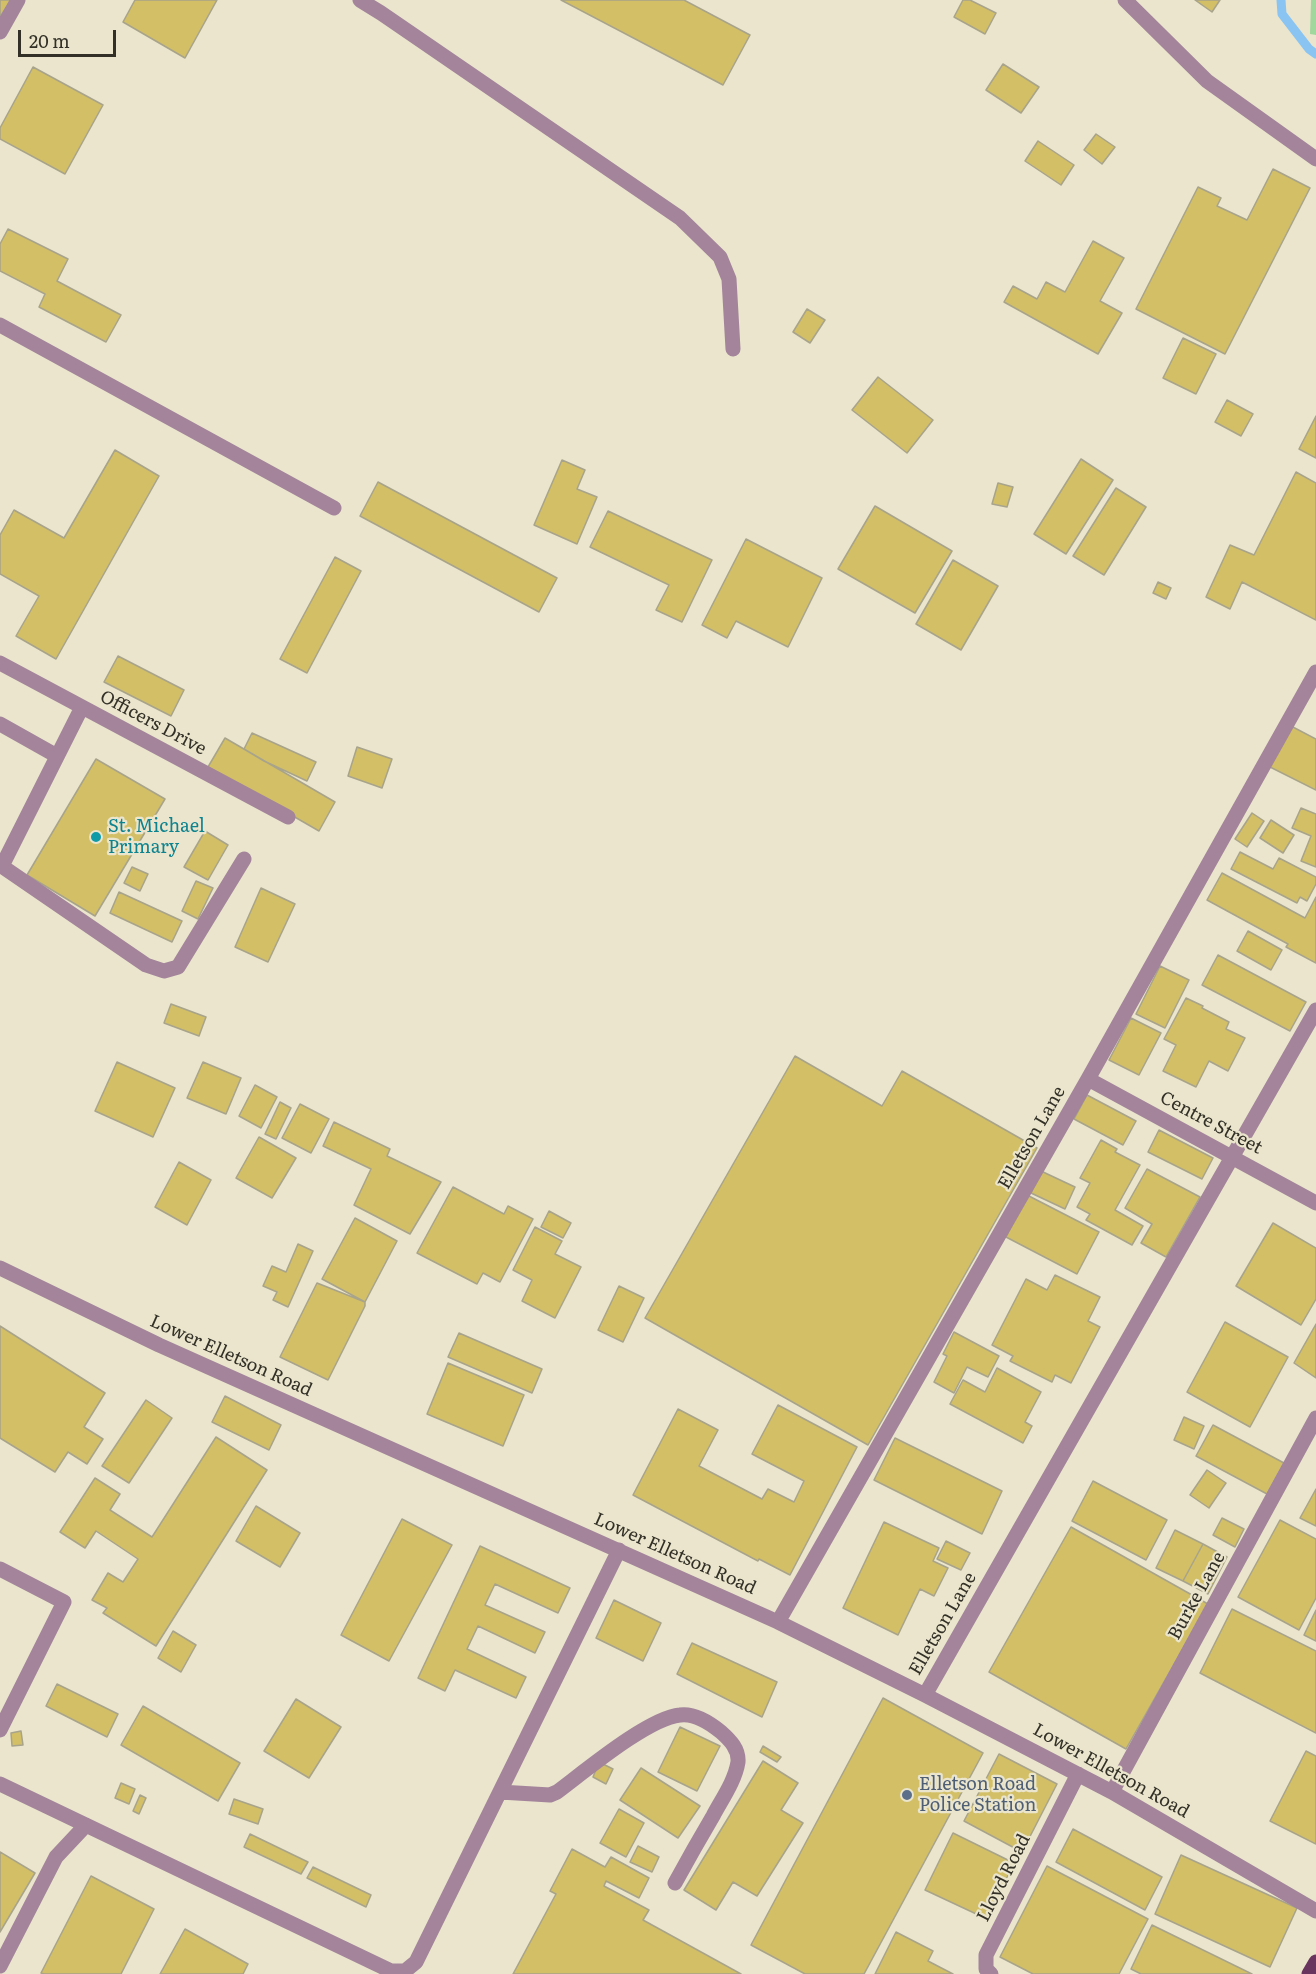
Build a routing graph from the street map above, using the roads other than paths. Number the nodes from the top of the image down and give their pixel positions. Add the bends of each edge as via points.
1 (18, 0) edge
2 (360, 0) edge
3 (1125, 0) edge
4 (0, 32) edge
5 (1316, 159) edge
6 (0, 325) edge
7 (733, 349) dead end
8 (334, 508) dead end
9 (0, 663) edge
10 (1316, 672) edge
11 (82, 707) junction
12 (0, 724) edge
13 (57, 756) junction
14 (288, 817) dead end
15 (244, 859) dead end
16 (1, 866) edge
17 (1316, 1010) edge
18 (1088, 1079) junction
19 (1232, 1156) junction
20 (1316, 1203) edge
21 (0, 1268) edge
22 (1316, 1418) edge
23 (619, 1550) junction
24 (0, 1569) edge
25 (778, 1622) junction
26 (925, 1695) junction
27 (0, 1730) edge
28 (1078, 1774) junction
29 (0, 1784) edge
30 (500, 1792) junction
31 (1112, 1792) junction
32 (86, 1825) junction
33 (675, 1883) dead end
34 (1316, 1911) edge
35 (1316, 1962) edge
36 (0, 1966) edge
37 (988, 1971) edge
38 (1309, 1974) edge

1 - 4 street
2 - 7 street via 680,218 720,257 729,279
3 - 5 street via 1207,81
6 - 8 street
9 - 11 street, Officers Drive
10 - 18 street, Elletson Lane
11 - 13 street
11 - 14 street, Officers Drive
12 - 13 street
13 - 16 street
15 - 16 street via 178,967 164,971 146,965
17 - 19 street, Elletson Lane
18 - 19 street, Centre Street
18 - 25 street, Elletson Lane
19 - 20 street, Centre Street
19 - 26 street, Elletson Lane
21 - 23 street, Lower Elletson Road via 159,1346
22 - 31 street, Burke Lane
23 - 25 street, Lower Elletson Road
23 - 30 street
24 - 27 street via 64,1602
25 - 26 street, Lower Elletson Road
26 - 28 street, Lower Elletson Road
28 - 31 street, Lower Elletson Road
28 - 37 street, Lloyd Road via 986,1955
29 - 32 street
30 - 32 street via 416,1962 405,1971 391,1971
30 - 33 street via 550,1796 659,1720 681,1714 698,1718 718,1729 734,1746 738,1763 730,1785
31 - 34 street, Lower Elletson Road
32 - 36 street via 56,1857
35 - 38 main road

